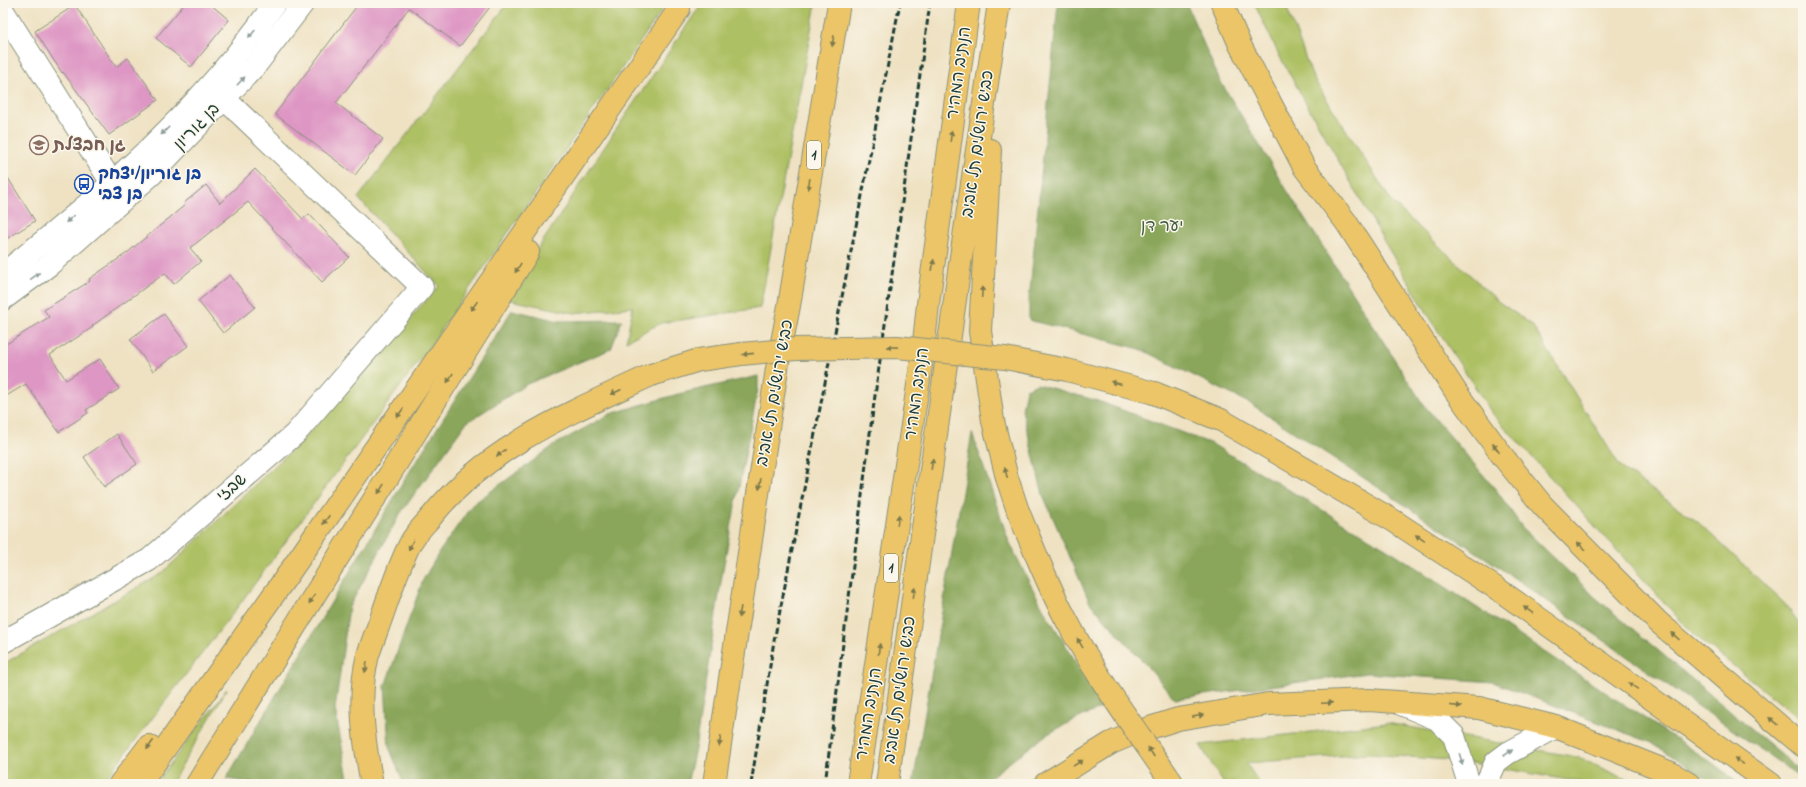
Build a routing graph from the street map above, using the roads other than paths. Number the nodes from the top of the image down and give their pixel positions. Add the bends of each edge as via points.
1 (275, 3) edge
2 (303, 3) edge
3 (839, 3) edge
4 (969, 3) edge
5 (1222, 3) edge
6 (681, 6) edge
7 (3, 11) edge
8 (998, 11) edge
9 (217, 93) junction
10 (112, 183) junction
11 (3, 274) edge
12 (3, 299) edge
13 (289, 573) junction
14 (3, 642) edge
15 (1394, 702) junction
16 (1556, 727) junction
17 (1803, 746) edge
18 (120, 784) edge
19 (140, 784) edge
20 (197, 784) edge
21 (372, 784) edge
22 (714, 784) edge
23 (858, 784) edge
24 (887, 784) edge
25 (1045, 784) edge
26 (1173, 784) edge
27 (1469, 784) edge
28 (1486, 784) edge
29 (1689, 784) edge
30 (1771, 784) edge

1 -> 9 street, בן גוריון
9 -> 2 street, בן גוריון via 255,66
3 -> 22 highway, כביש ירושלים תל אביב / 1 via 790,306 778,362
23 -> 4 highway, הנתיב המהיר / 1 via 923,352
17 -> 5 highway via 1657,621 1543,506 1504,458 1456,392 1346,222 1304,167 1240,45
6 -> 13 highway
6 -> 20 highway
7 - 10 street
24 -> 8 highway, כביש ירושלים תל אביב / 1
26 -> 8 highway, bridge via 1097,671 1066,620 1047,582 1018,511 993,421 980,330
9 -> 10 street, בן גוריון
12 -> 9 street, בן גוריון via 49,266 152,174
9 - 14 street, שבזי via 422,287 295,434 149,560
10 -> 11 street, בן גוריון
13 -> 18 highway via 171,717
13 - 19 highway
15 -> 16 highway via 1479,708
25 -> 15 highway via 1111,742 1178,719 1268,704 1369,700
15 -> 27 street via 1437,719 1454,736
28 -> 16 street via 1496,762 1508,752
16 - 29 highway via 1671,773
30 -> 21 highway, bridge via 1502,592 1394,521 1221,420 1154,393 1067,370 1005,358 897,347 796,349 700,360 651,376 569,414 521,439 477,471 444,502 412,541 388,598 368,656 362,690

